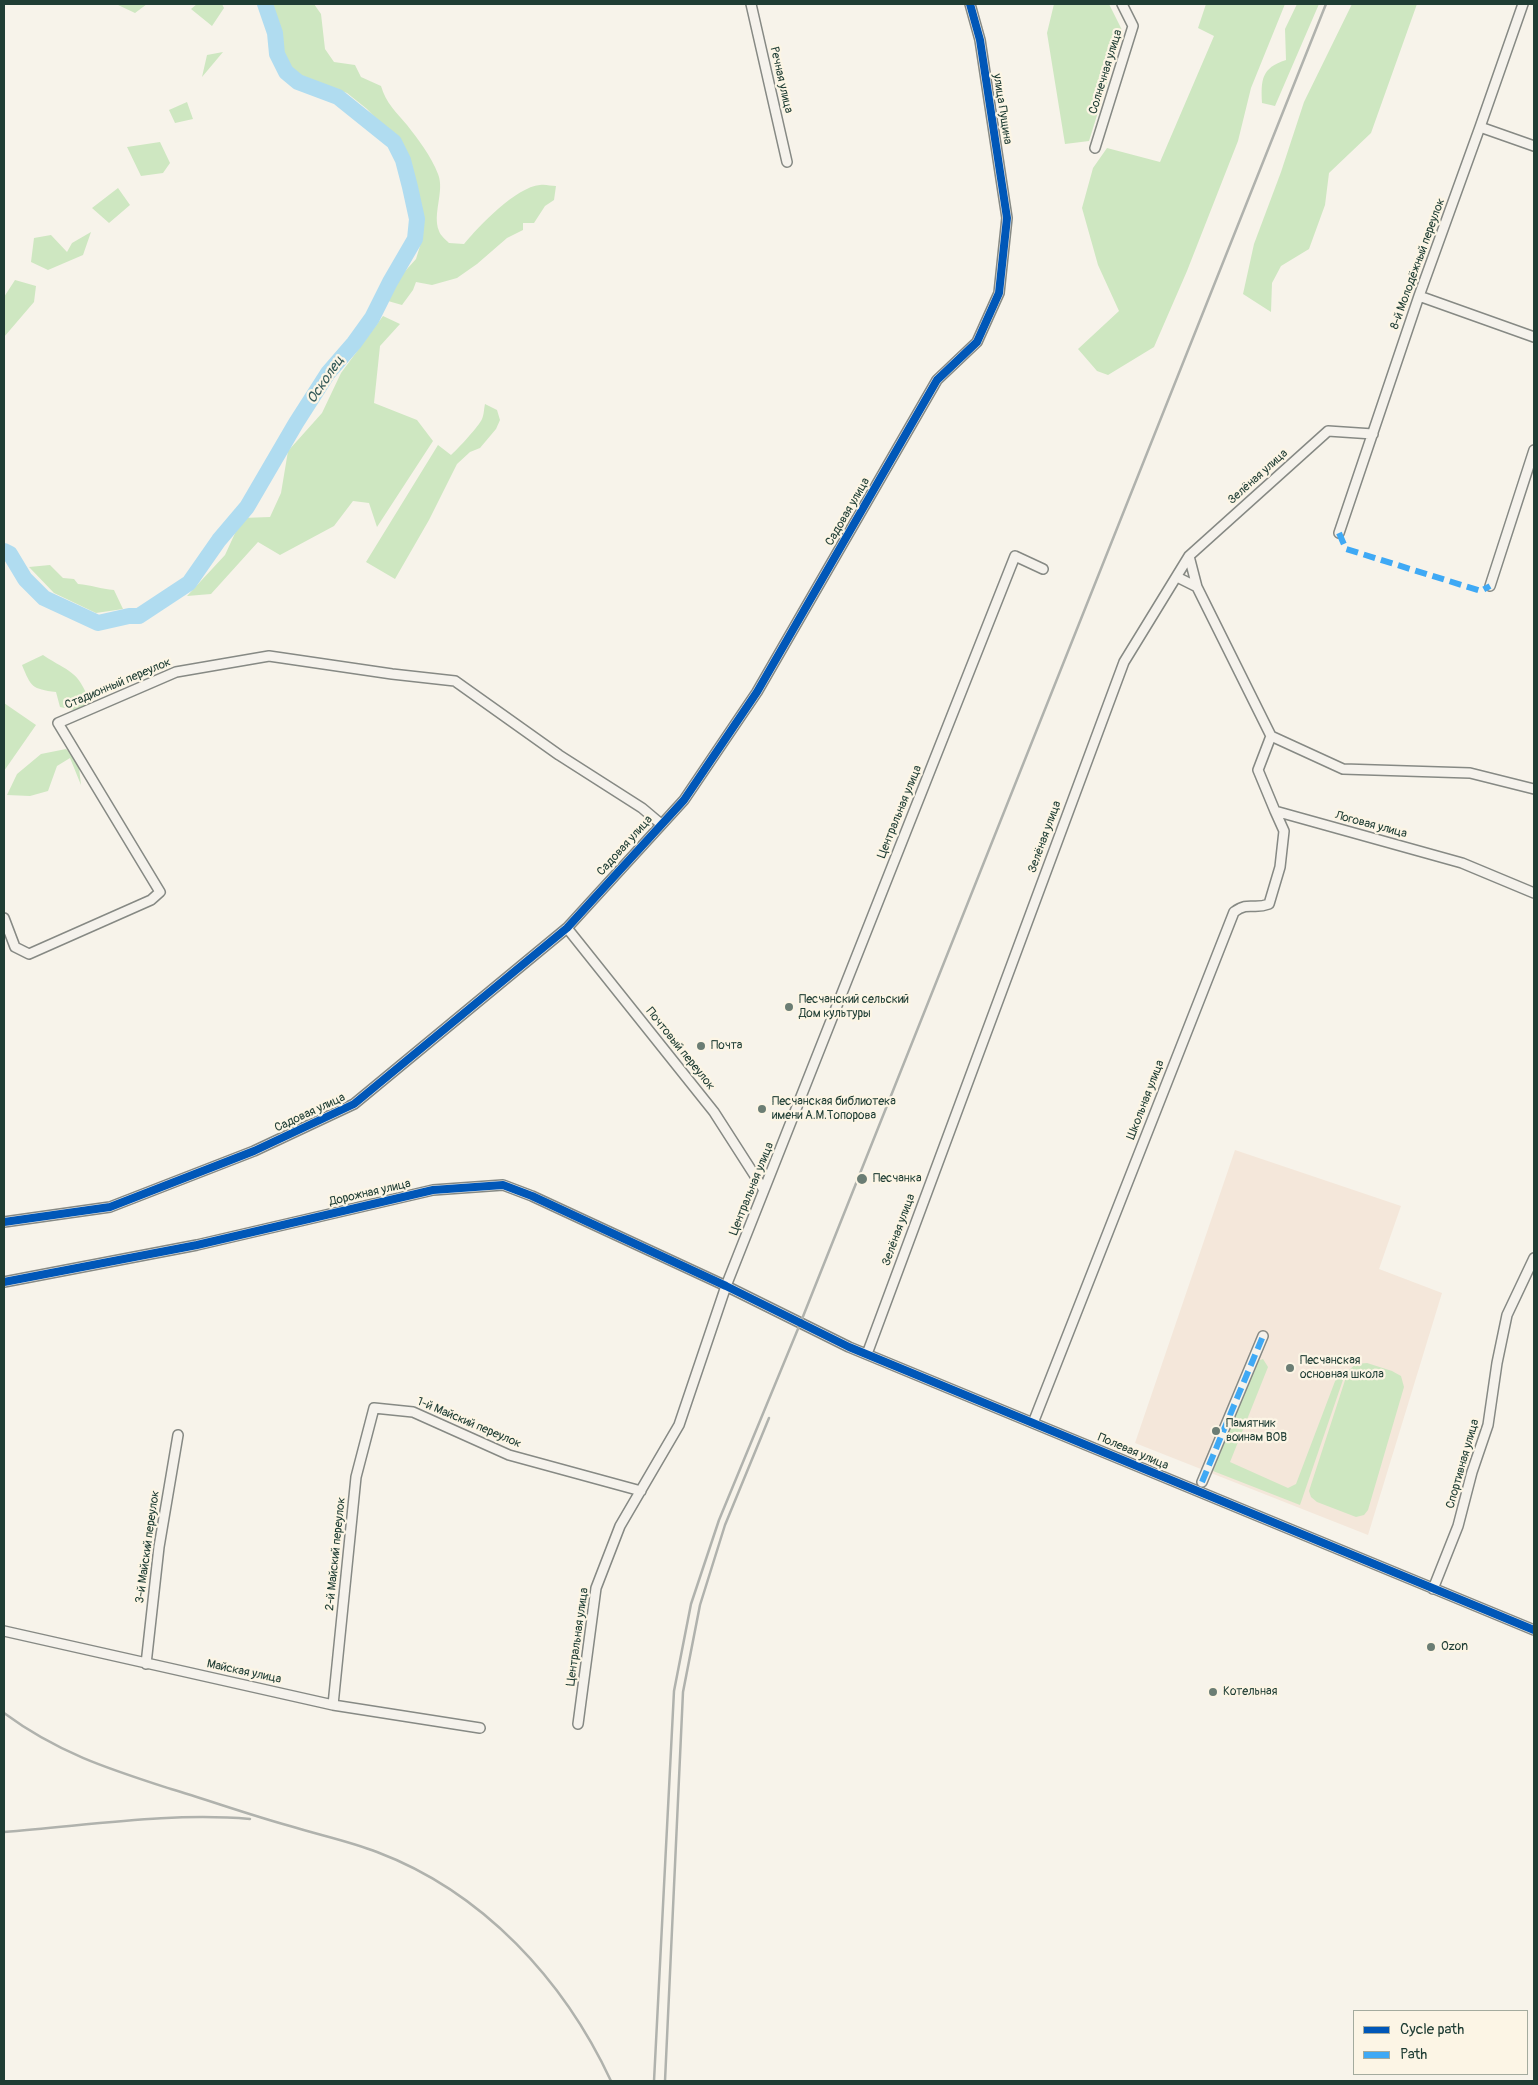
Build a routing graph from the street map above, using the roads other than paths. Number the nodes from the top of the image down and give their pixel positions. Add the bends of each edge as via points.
1 (751, 4) edge
2 (970, 4) edge
3 (1122, 4) edge
4 (1523, 4) edge
5 (1480, 128) junction
6 (1534, 146) edge
7 (1095, 148) dead end
8 (787, 162) dead end
9 (1007, 218) joint
10 (1419, 296) junction
11 (1534, 337) edge
12 (1373, 434) junction
13 (1534, 450) edge
14 (1339, 533) dead end
15 (1189, 556) junction
16 (1043, 569) dead end
17 (1177, 577) junction
18 (1197, 586) junction
19 (1490, 586) dead end
20 (1271, 736) junction
21 (1534, 789) edge
22 (1274, 811) junction
23 (660, 824) junction
24 (1534, 894) edge
25 (4, 918) edge
26 (567, 928) junction
27 (764, 1190) junction
28 (4, 1222) edge
29 (1534, 1258) edge
30 (4, 1282) edge
31 (726, 1286) junction
32 (1263, 1336) dead end
33 (866, 1354) junction
34 (374, 1408) joint
35 (1033, 1423) junction
36 (178, 1435) dead end
37 (1202, 1482) dead end
38 (641, 1491) junction
39 (1433, 1589) junction
40 (1534, 1630) edge
41 (4, 1631) edge
42 (146, 1664) junction
43 (332, 1705) junction
44 (578, 1724) dead end
45 (480, 1728) dead end

1 - 8 street, Речная улица
2 - 9 street, улица Пущина via 980,40
3 - 7 street, Солнечная улица via 1133,26
4 - 5 street, 8-й Молодёжный переулок
5 - 6 street
5 - 10 street, 8-й Молодёжный переулок
9 - 23 street, Садовая улица via 999,292 977,342 937,380 757,692 684,800
10 - 11 street
10 - 12 street, 8-й Молодёжный переулок
12 - 14 street, 8-й Молодёжный переулок
12 - 15 street, Зелёная улица via 1328,431
13 - 19 street
15 - 17 street, Зелёная улица
15 - 18 street
16 - 27 street, Центральная улица via 1015,556
17 - 18 street
17 - 33 street, Зелёная улица via 1124,662
18 - 20 street
20 - 21 street via 1343,769 1470,774
20 - 22 street via 1258,770
22 - 24 street, Логовая улица via 1462,863
22 - 35 street, Школьная улица via 1284,831 1280,867 1269,904 1261,907 1243,905 1234,912
23 - 25 street, Стадионный переулок via 642,808 559,755 455,681 269,656 176,672 58,723 160,892 151,900 29,954 15,947
23 - 26 street, Садовая улица
26 - 27 street, Почтовый переулок via 714,1112
26 - 28 street, Садовая улица via 354,1104 254,1151 110,1207
27 - 31 street, Центральная улица
29 - 39 street, Спортивная улица via 1507,1315 1488,1425 1458,1526
30 - 31 street, Дорожная улица via 197,1245 433,1190 503,1185
31 - 33 street, Полевая улица
31 - 38 street, Центральная улица via 678,1425
32 - 37 street
33 - 35 street, Полевая улица
34 - 38 street, 1-й Майский переулок via 413,1412 509,1455
34 - 43 street, 2-й Майский переулок via 356,1477
35 - 39 street, Полевая улица
36 - 42 street, 3-й Майский переулок via 159,1547
38 - 44 street, Центральная улица via 620,1526 596,1588
39 - 40 street, Полевая улица
41 - 42 street, Майская улица
42 - 43 street, Майская улица
43 - 45 street, Майская улица

